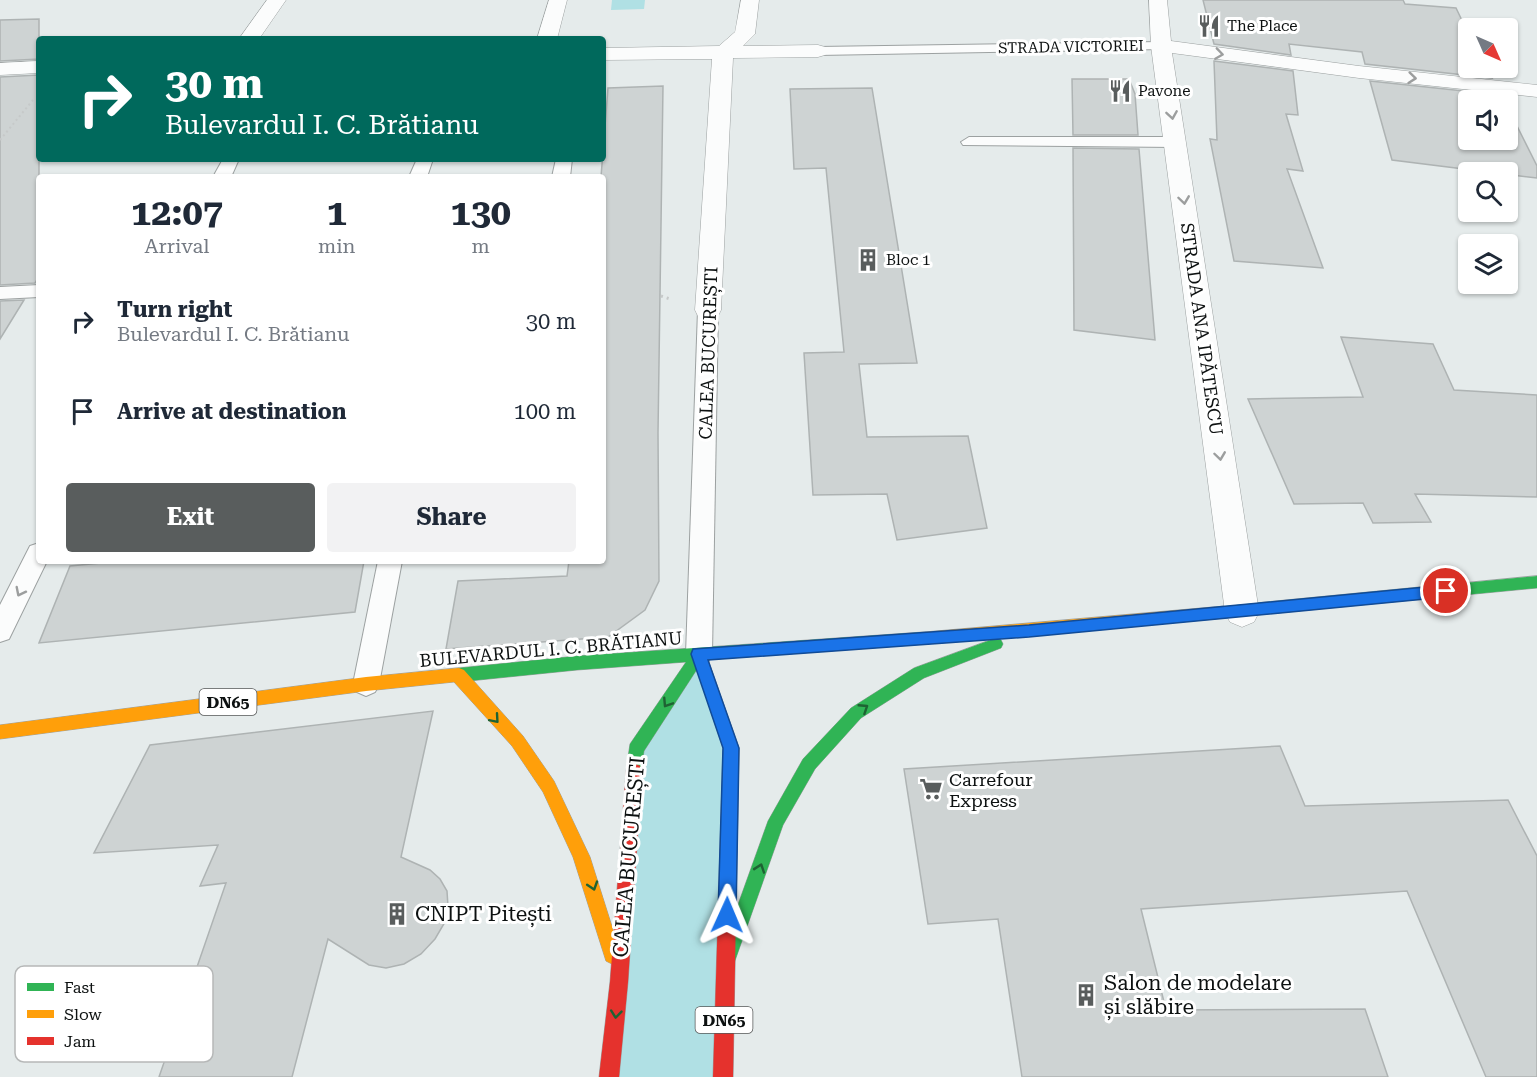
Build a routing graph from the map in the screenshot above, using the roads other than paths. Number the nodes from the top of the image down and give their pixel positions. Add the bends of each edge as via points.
1 (277, 0) edge
2 (558, 0) edge
3 (750, 0) edge
4 (1158, 0) edge
5 (251, 36) edge
6 (548, 36) edge
7 (1161, 46) junction
8 (818, 51) joint
9 (723, 53) junction
10 (606, 54) edge
11 (36, 67) edge
12 (0, 69) edge
13 (1537, 91) edge
14 (969, 142) dead end
15 (1176, 142) junction
16 (36, 291) edge
17 (0, 293) edge
18 (708, 310) joint
19 (36, 559) edge
20 (389, 564) edge
21 (1537, 582) edge
22 (1242, 612) junction
23 (0, 631) edge
24 (1029, 631) junction
25 (699, 654) junction
26 (457, 675) junction
27 (366, 684) junction
28 (0, 732) edge
29 (726, 963) junction
30 (619, 982) junction
31 (609, 1077) edge
32 (723, 1077) edge

1 - 5 street
2 - 6 street
3 - 9 street via 745,34
4 - 7 street, STRADA ANA IPĂTESCU
7 - 8 lane, STRADA VICTORIEI
7 -> 13 street, STRADA VICTORIEI
7 -> 15 street, STRADA ANA IPĂTESCU
8 - 9 street, STRADA VICTORIEI
9 - 10 street, STRADA VICTORIEI
9 - 18 street, CALEA BUCUREȘTI
11 - 12 street
14 - 15 lane
15 -> 22 street, STRADA ANA IPĂTESCU
16 - 17 lane
18 - 25 lane, CALEA BUCUREȘTI
19 -> 23 lane
20 - 27 lane
21 - 22 main road, BULEVARDUL I. C. BRĂTIANU
22 - 24 main road, BULEVARDUL I. C. BRĂTIANU
24 - 25 main road, BULEVARDUL I. C. BRĂTIANU
29 -> 24 main road via 776,821 809,764 856,713 919,673
25 - 26 main road, BULEVARDUL I. C. BRĂTIANU / DN65
25 - 29 main road, CALEA BUCUREȘTI via 731,748
25 -> 30 main road, CALEA BUCUREȘTI via 636,749
26 - 27 main road, BULEVARDUL I. C. BRĂTIANU / DN65
26 -> 30 main road via 534,763 572,830 594,885
27 - 28 main road, BULEVARDUL I. C. BRĂTIANU / DN65
29 - 32 main road, CALEA BUCUREȘTI / DN65
30 -> 31 main road, CALEA BUCUREȘTI

